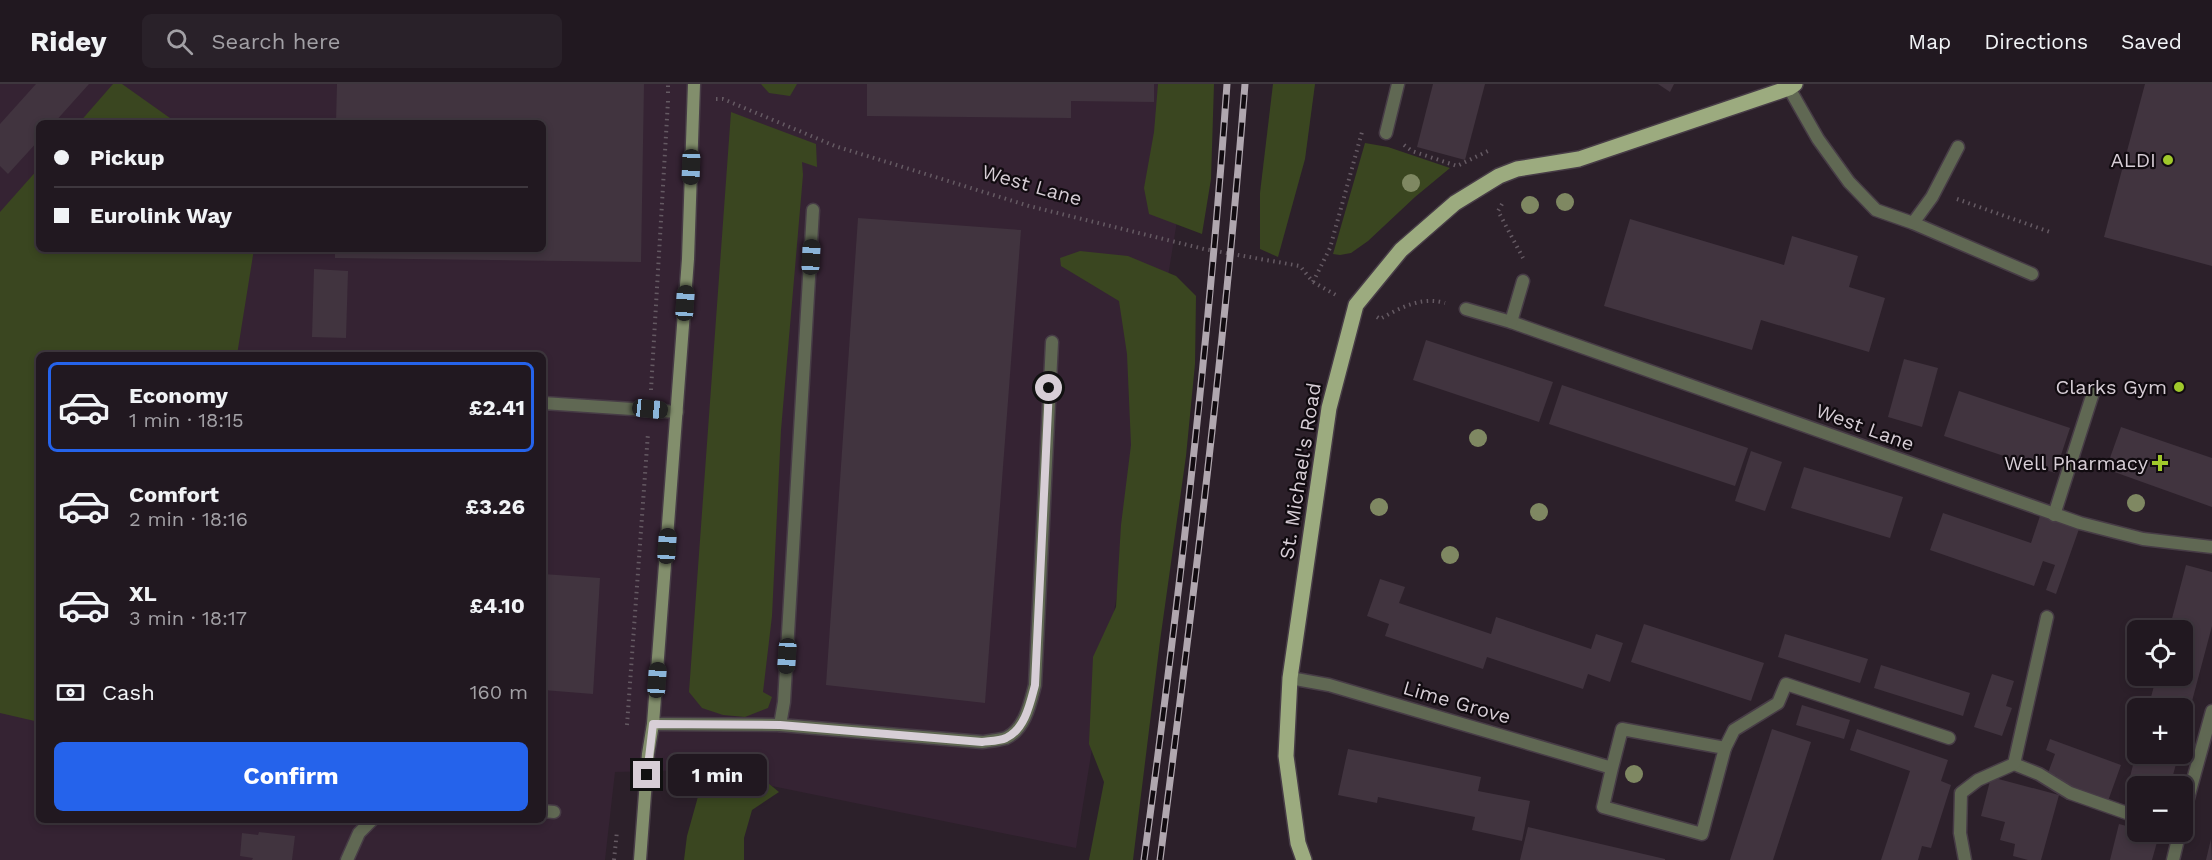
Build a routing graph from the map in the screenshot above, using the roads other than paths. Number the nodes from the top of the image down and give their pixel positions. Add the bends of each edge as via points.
1 (694, 84) edge
2 (1398, 84) edge
3 (1792, 86) edge
4 (1386, 133) road end
5 (1958, 147) dead end
6 (813, 210) dead end
7 (1913, 223) junction
8 (2032, 274) dead end
9 (1523, 281) dead end
10 (1466, 309) road end
11 (1511, 322) junction
12 (1052, 342) dead end
13 (2093, 393) dead end
14 (546, 403) edge
15 (677, 412) junction
16 (2054, 515) junction
17 (2212, 547) edge
18 (2047, 617) dead end
19 (1290, 678) junction
20 (2212, 711) edge
21 (653, 724) junction
22 (780, 725) junction
23 (1949, 738) dead end
24 (1725, 748) junction
25 (2014, 764) junction
26 (1612, 768) junction
27 (2193, 780) edge
28 (2127, 813) edge
29 (369, 823) edge
30 (2176, 842) edge
31 (347, 860) edge
32 (640, 860) edge
33 (1304, 860) edge
34 (1965, 860) edge
35 (2173, 860) edge

1 - 15 main road via 688,260
2 - 4 street
3 - 7 street via 1818,138 1849,182 1876,210
3 - 19 main road, St. Michael's Road via 1579,159 1498,176 1455,203 1401,250 1356,305 1329,408
5 - 7 street via 1936,191
6 - 22 street
7 - 8 street
9 - 11 street
10 - 11 street, West Lane
11 - 16 street, West Lane
12 - 22 street via 1035,685 1020,726 1006,738 982,742
13 - 16 street
14 - 15 street
15 - 21 main road
16 - 17 street, West Lane via 2143,539
18 - 25 street
19 - 26 street, Lime Grove via 1329,685
19 - 33 main road, St. Michael's Road via 1286,756 1298,843
20 - 27 street
21 - 22 street
21 - 32 main road
23 - 24 street via 1786,684 1778,703 1734,730
24 - 26 street via 1622,729
24 - 26 street via 1702,834 1603,807
25 - 28 street via 2070,793
25 - 34 street via 1978,780 1961,793 1960,833
29 - 31 street via 359,833
30 - 35 street

